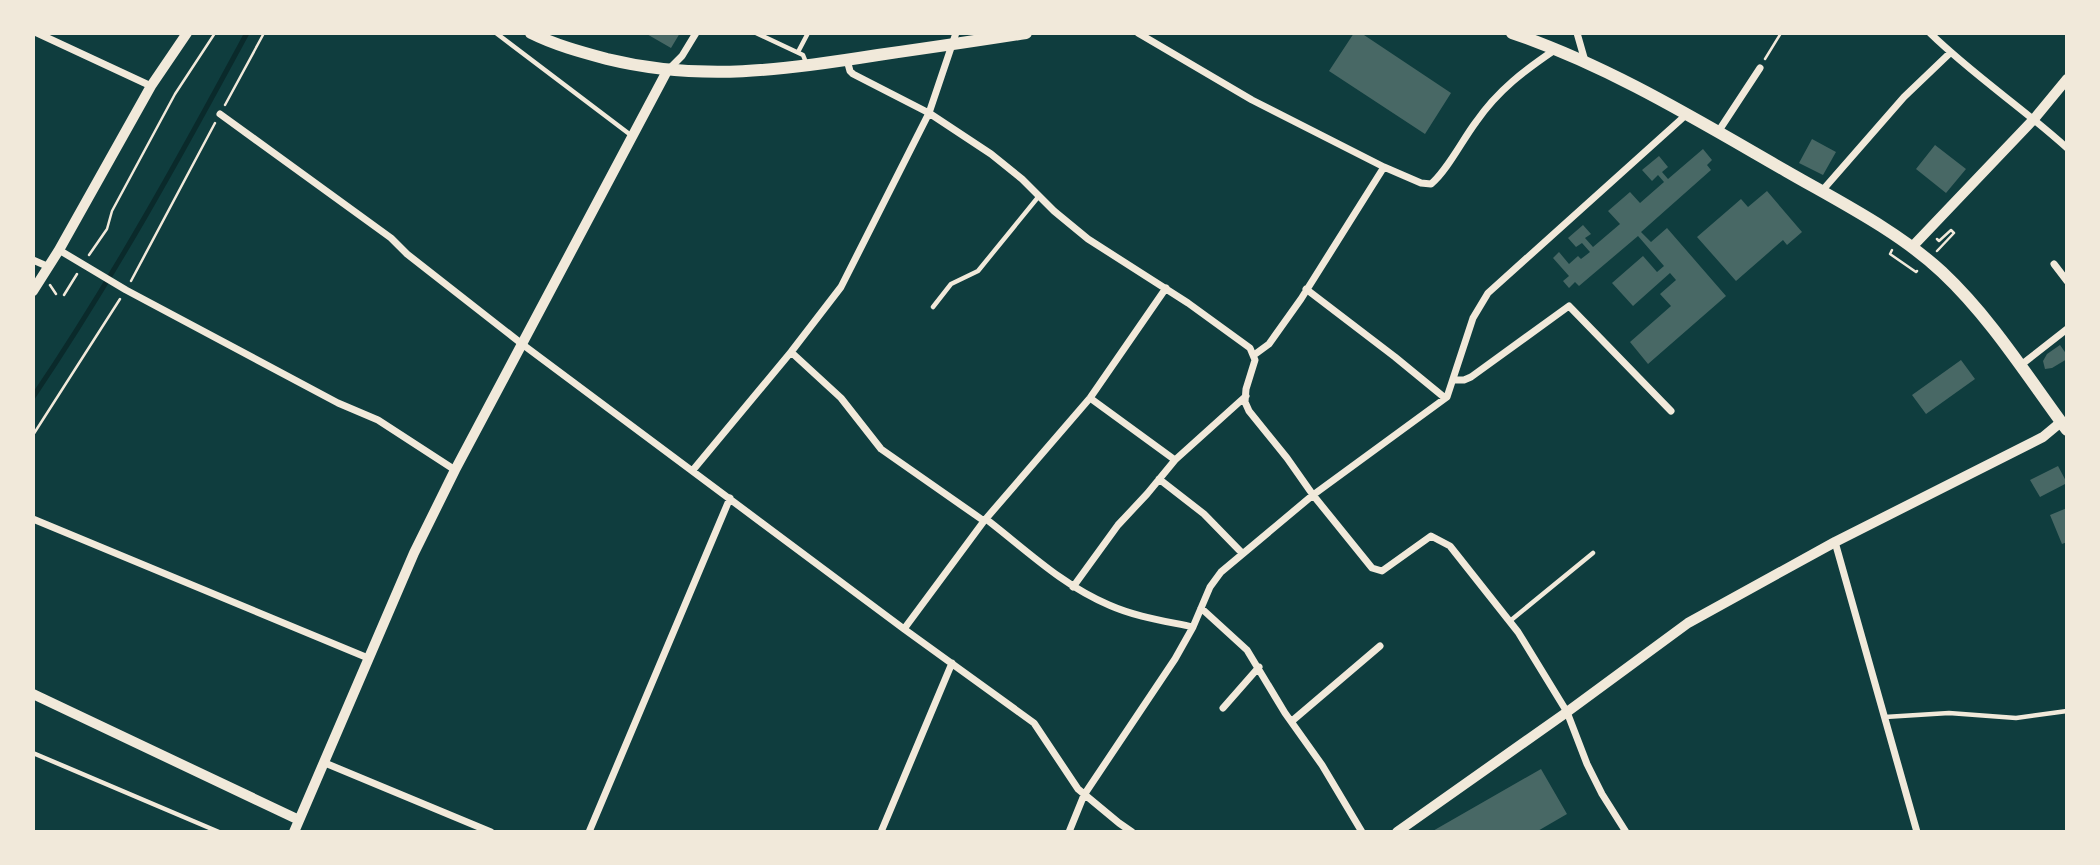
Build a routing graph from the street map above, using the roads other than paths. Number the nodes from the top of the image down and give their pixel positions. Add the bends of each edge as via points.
1 (37, 33) edge
2 (187, 33) edge
3 (496, 33) edge
4 (531, 33) edge
5 (696, 33) edge
6 (757, 33) edge
7 (808, 33) edge
8 (1026, 33) edge
9 (1138, 33) edge
10 (1511, 33) edge
11 (1577, 33) edge
12 (1930, 33) edge
13 (954, 39) edge
14 (1556, 49) junction
15 (798, 52) junction
16 (1950, 53) junction
17 (847, 60) junction
18 (1585, 61) junction
19 (807, 65) junction
20 (1760, 68) road end
21 (667, 71) junction
22 (2067, 79) edge
23 (151, 86) junction
24 (929, 113) junction
25 (220, 114) road end
26 (1687, 114) junction
27 (2034, 119) junction
28 (1718, 132) junction
29 (633, 136) junction
30 (2067, 149) edge
31 (1384, 167) junction
32 (1821, 192) junction
33 (1039, 196) junction
34 (1912, 247) junction
35 (60, 250) junction
36 (33, 260) edge
37 (2054, 264) dead end
38 (49, 267) junction
39 (2067, 281) edge
40 (1166, 288) junction
41 (1307, 289) junction
42 (33, 291) edge
43 (933, 307) dead end
44 (2067, 329) edge
45 (522, 344) junction
46 (791, 352) junction
47 (1254, 355) junction
48 (2021, 365) junction
49 (1453, 380) junction
50 (1245, 396) junction
51 (1090, 398) junction
52 (1445, 398) junction
53 (1671, 411) dead end
54 (2064, 426) edge
55 (1175, 460) junction
56 (455, 470) junction
57 (693, 470) junction
58 (1159, 479) junction
59 (1313, 495) junction
60 (730, 498) junction
61 (33, 519) edge
62 (985, 520) junction
63 (1835, 542) junction
64 (1593, 552) dead end
65 (1242, 553) junction
66 (1073, 587) junction
67 (1201, 608) junction
68 (1510, 621) junction
69 (1192, 627) junction
70 (904, 629) junction
71 (1380, 646) dead end
72 (368, 658) junction
73 (952, 663) junction
74 (1258, 667) junction
75 (33, 694) edge
76 (1223, 708) dead end
77 (2067, 711) edge
78 (1567, 712) junction
79 (1885, 717) junction
80 (1292, 721) junction
81 (33, 753) edge
82 (325, 762) junction
83 (1084, 795) junction
84 (299, 820) junction
85 (219, 832) edge
86 (294, 832) edge
87 (491, 832) edge
88 (589, 832) edge
89 (881, 832) edge
90 (1069, 832) edge
91 (1132, 832) edge
92 (1363, 832) edge
93 (1397, 832) edge
94 (1626, 832) edge
95 (1917, 832) edge

1 - 23 street
2 - 23 street
3 - 29 lane
4 - 21 main road via 581,52
5 - 21 street
6 - 15 lane
7 - 15 lane
8 - 13 main road
9 - 31 street via 1252,100
10 - 14 main road
11 - 18 street
12 - 16 street
13 - 17 main road
13 - 24 street
14 - 18 main road
14 - 31 street via 1499,93 1431,184
15 - 19 lane
16 - 27 street
16 - 32 street via 1904,97
17 - 19 main road
17 - 24 street via 853,74
18 - 26 main road
19 - 21 main road via 764,71
20 - 28 street
21 - 29 street
22 - 27 street
23 - 35 street
24 - 33 street via 999,160
24 - 46 street via 841,287
25 - 45 street via 391,238
26 - 28 main road
26 - 49 street via 1488,293 1473,318
27 - 30 street
27 - 34 street
28 - 32 main road
29 - 45 street
31 - 41 street
32 - 34 main road
33 - 40 street via 1088,239
33 - 43 lane via 978,271 951,284
34 - 48 main road via 1964,293
35 - 38 street
35 - 56 street via 122,288 378,420
36 - 38 street
37 - 39 street
38 - 42 street
40 - 47 street
40 - 51 street
41 - 47 street via 1269,344
41 - 52 street
44 - 48 street
45 - 56 street
45 - 57 street
46 - 57 street
46 - 62 street via 841,398 881,449
47 - 50 street
48 - 54 main road
49 - 52 street
49 - 53 street via 1471,377 1569,306
50 - 55 street
50 - 59 street via 1252,416
51 - 55 street
51 - 62 street
52 - 59 street
54 - 63 street
55 - 58 street
56 - 72 street
57 - 60 street
58 - 65 street via 1204,514
58 - 66 street via 1118,524
59 - 65 street
59 - 68 street via 1372,568 1382,571 1431,536 1450,546
60 - 70 street
60 - 88 street
61 - 72 street
62 - 66 street
62 - 70 street
63 - 78 street via 1688,624
63 - 79 street
64 - 68 lane
65 - 67 street via 1216,577
66 - 69 street via 1130,613
67 - 69 street
67 - 74 street via 1242,644
68 - 78 street
69 - 83 street
70 - 73 street
71 - 80 street
72 - 82 street
73 - 83 street via 1034,723
73 - 89 street
74 - 76 street
74 - 80 street
75 - 84 street
77 - 79 lane via 2016,718 1949,713
78 - 93 street
78 - 94 street via 1587,764
79 - 95 street
80 - 92 street
81 - 85 lane
82 - 84 street
82 - 87 street
83 - 90 street
83 - 91 street
84 - 86 street

